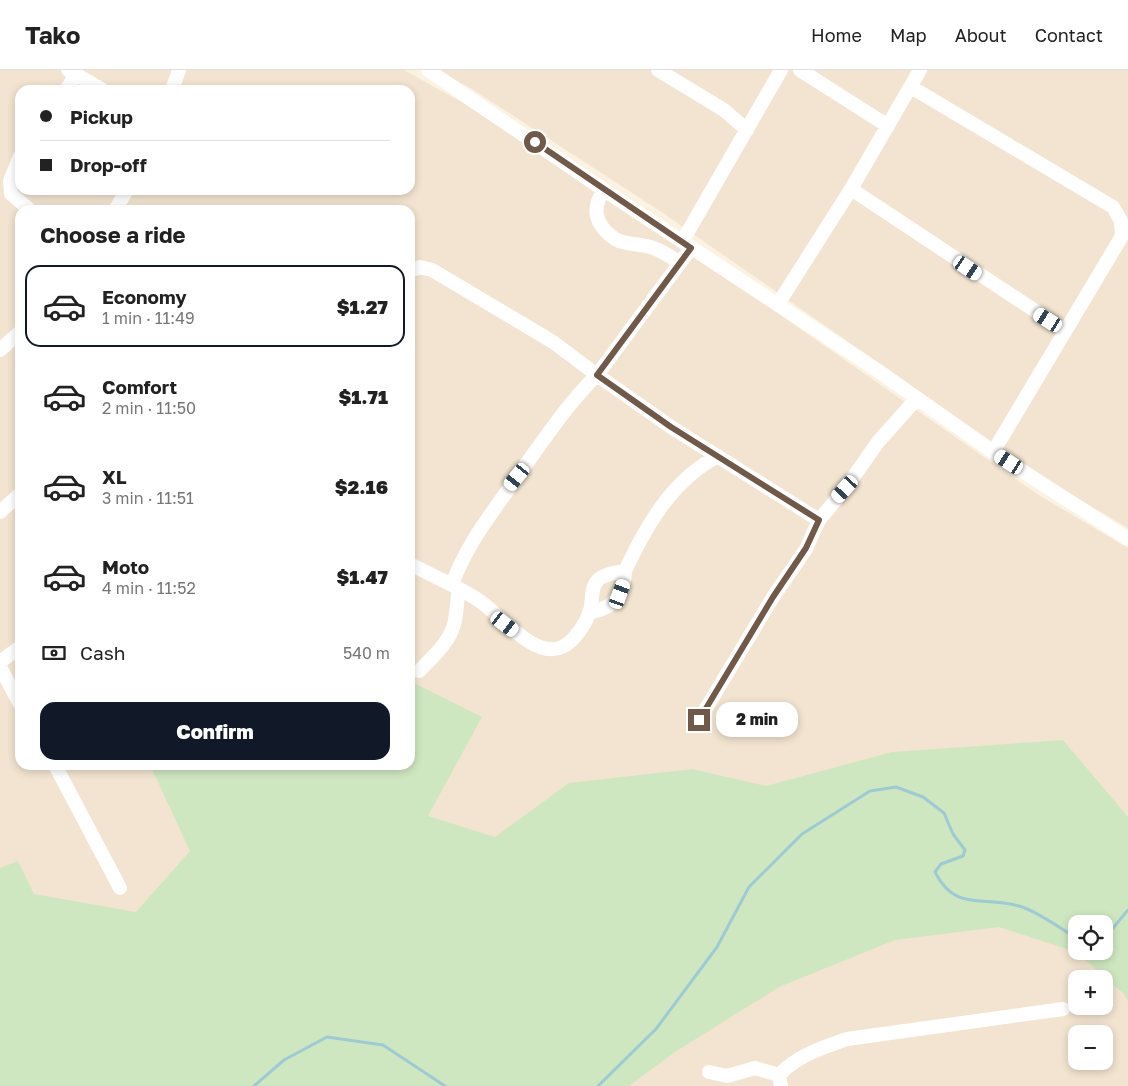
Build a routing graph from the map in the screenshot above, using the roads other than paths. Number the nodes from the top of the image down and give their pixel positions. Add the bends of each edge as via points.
1 (179, 70) edge
2 (428, 70) edge
3 (658, 70) edge
4 (781, 70) edge
5 (800, 70) edge
6 (920, 70) edge
7 (72, 73) edge
8 (68, 85) edge
9 (94, 85) edge
10 (174, 85) edge
11 (911, 87) junction
12 (888, 126) junction
13 (747, 130) junction
14 (15, 168) edge
15 (851, 189) junction
16 (604, 190) junction
17 (24, 205) edge
18 (687, 245) junction
19 (680, 263) junction
20 (415, 269) edge
21 (778, 304) junction
22 (1064, 330) junction
23 (15, 336) edge
24 (0, 350) edge
25 (597, 375) junction
26 (919, 400) junction
27 (704, 447) junction
28 (993, 452) junction
29 (718, 456) junction
30 (698, 466) junction
31 (15, 498) edge
32 (0, 512) edge
33 (819, 520) junction
34 (1128, 539) edge
35 (415, 566) edge
36 (624, 572) junction
37 (456, 587) junction
38 (590, 612) junction
39 (15, 651) edge
40 (0, 662) edge
41 (0, 667) edge
42 (420, 671) dead end
43 (15, 695) edge
44 (699, 720) dead end
45 (58, 770) edge
46 (120, 888) dead end
47 (1063, 1009) dead end
48 (709, 1072) dead end
49 (780, 1081) edge

1 - 10 street
2 - 16 street
3 - 13 street via 724,110
4 - 13 street
5 - 12 street
6 - 11 street
7 - 8 street
7 - 9 street
11 - 12 street
11 - 22 street via 1113,207 1118,213 1122,236
12 - 15 street
13 - 18 street
14 - 17 street via 10,181 11,194
15 - 21 street
15 - 22 street
16 - 18 street
16 - 19 street via 596,202 597,219 616,239 648,246
18 - 19 street
18 - 21 street
19 - 25 street
20 - 25 street via 432,270 554,342
21 - 26 street
22 - 28 street
23 - 24 street
25 - 27 street
25 - 37 street via 580,392 497,502 462,558
26 - 28 street
26 - 33 street via 878,442
27 - 29 street
27 - 30 street
28 - 34 street
29 - 30 street
29 - 33 street
30 - 36 street via 672,492 641,536
31 - 32 street
33 - 44 street via 806,548
35 - 37 street
36 - 38 street via 625,580 613,603 603,610
36 - 38 street via 605,575 596,582
37 - 38 street via 484,603 533,645 552,649 562,647 576,636
37 - 42 street via 455,621 443,646
39 - 40 street
41 - 43 street
45 - 46 street
47 - 49 street via 847,1039 791,1062
48 - 49 street via 727,1076 755,1068

